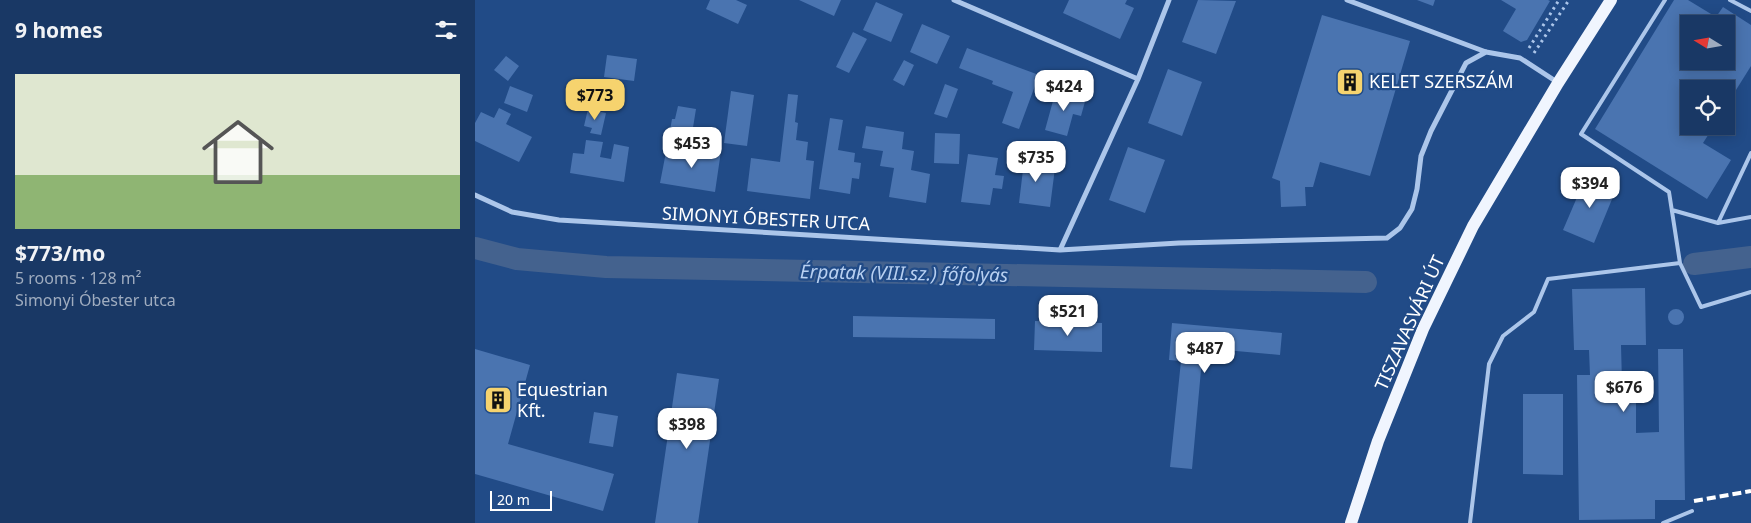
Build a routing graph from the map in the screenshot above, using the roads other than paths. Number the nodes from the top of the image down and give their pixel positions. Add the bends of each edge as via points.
1 (954, 0) edge
2 (1169, 0) edge
3 (1347, 0) edge
4 (1611, 0) edge
5 (1665, 0) edge
6 (1730, 0) edge
7 (1751, 10) edge
8 (1486, 52) junction
9 (1138, 79) junction
10 (1558, 83) junction
11 (1751, 153) edge
12 (475, 195) edge
13 (1672, 210) junction
14 (1751, 218) edge
15 (1718, 223) junction
16 (1060, 250) junction
17 (1680, 263) junction
18 (1751, 292) edge
19 (1692, 511) dead end
20 (1351, 523) edge
21 (1470, 523) edge
22 (1663, 523) edge

1 - 9 street
2 - 9 street
3 - 8 street
4 - 10 main road, TISZAVASVÁRI ÚT
5 - 13 lane via 1581,134 1669,192
6 - 7 lane
8 - 10 street via 1520,58
8 - 16 street, SIMONYI ÓBESTER UTCA via 1466,63 1421,156 1412,209 1400,228 1387,238 1179,243
9 - 16 street
10 - 20 main road, TISZAVASVÁRI ÚT via 1473,226 1423,329 1378,440
11 - 15 lane
12 - 16 street, SIMONYI ÓBESTER UTCA via 512,212 559,220
13 - 15 lane
13 - 17 lane
14 - 15 lane
17 - 18 lane via 1701,307
17 - 21 lane via 1548,279 1534,312 1503,336 1489,364
19 - 22 lane

